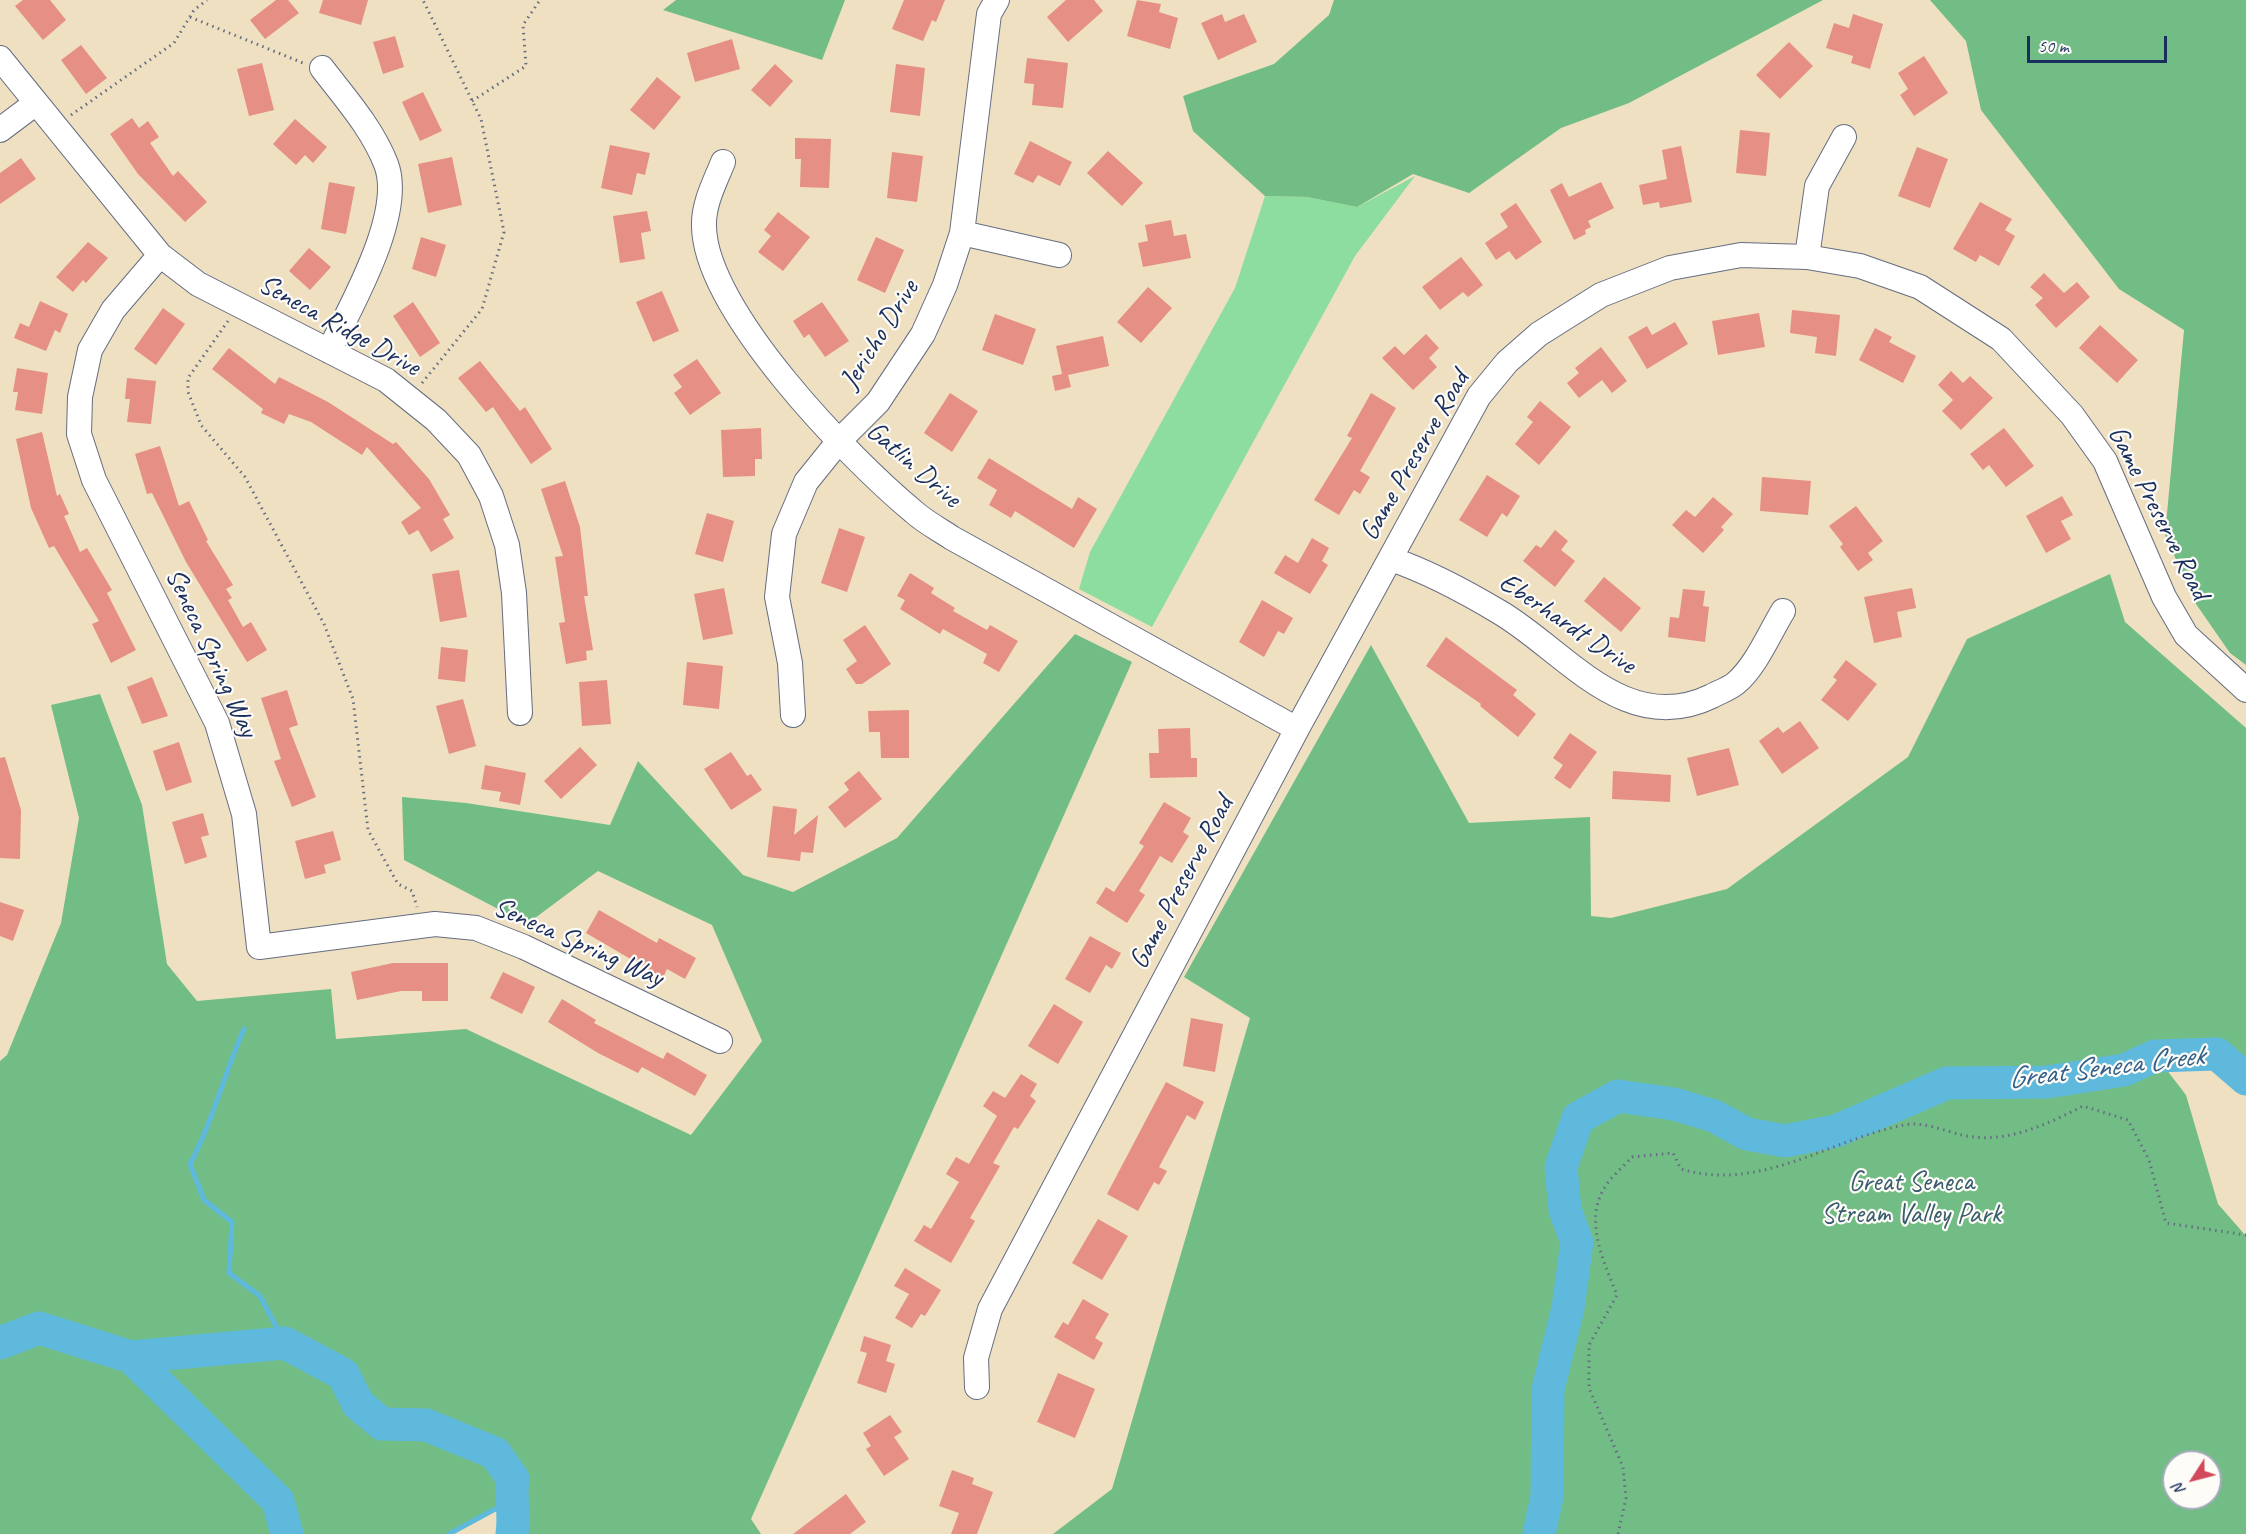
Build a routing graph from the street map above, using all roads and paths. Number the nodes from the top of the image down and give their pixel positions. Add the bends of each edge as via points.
1 (207, 0) edge
2 (423, 0) edge
3 (540, 0) edge
4 (997, 0) edge
5 (190, 17) junction
6 (0, 57) edge
7 (322, 68) joint
8 (472, 101) junction
9 (36, 103) junction
10 (55, 126) junction
11 (0, 130) edge
12 (1844, 137) dead end
13 (723, 162) dead end
14 (962, 233) junction
15 (160, 255) junction
16 (1059, 255) dead end
17 (1807, 257) junction
18 (240, 305) junction
19 (329, 351) junction
20 (409, 398) junction
21 (840, 441) junction
22 (1391, 559) junction
23 (1782, 611) dead end
24 (2246, 690) edge
25 (520, 713) dead end
26 (793, 715) dead end
27 (1296, 729) junction
28 (421, 926) junction
29 (720, 1041) dead end
30 (2246, 1235) edge
31 (977, 1387) dead end
32 (1618, 1534) edge

1 - 5 path
2 - 8 path
3 - 8 path via 523,25 526,66
4 - 14 street, Jericho Drive via 989,14
5 - 7 path via 272,52
5 - 10 path via 174,43
6 - 9 street, Seneca Ridge Drive
7 - 19 street via 370,134 387,166 388,205 378,248
8 - 20 path via 481,118 504,232 482,309
9 - 10 street, Seneca Ridge Drive
9 - 11 street
10 - 15 street, Seneca Ridge Drive
12 - 17 street via 1816,186
13 - 21 street, Gatlin Drive via 705,207 704,228 715,276 771,365
14 - 16 street
14 - 21 street, Jericho Drive via 923,334 878,402
15 - 18 street, Seneca Ridge Drive via 198,284
15 - 28 street, Seneca Spring Way via 113,310 90,350 80,397 79,434 94,480 217,723 244,814 259,947
17 - 22 street, Game Preserve Road via 1741,255 1670,268 1601,296 1539,334 1507,362 1479,396
17 - 24 street, Game Preserve Road via 1860,266 1920,287 2001,339 2072,415 2105,461 2164,597 2186,635
18 - 19 street, Seneca Ridge Drive
18 - 28 path via 193,370 187,386 201,425 246,477 324,624 353,699 368,830 398,884 414,894
19 - 20 street, Seneca Ridge Drive via 386,380
20 - 25 street, Seneca Ridge Drive via 469,455 491,496 507,545 514,593
21 - 26 street, Jericho Drive via 806,482 784,534 777,597 790,663
21 - 27 street, Gatlin Drive via 915,513 952,538
22 - 23 street, Eberhardt Drive via 1418,568 1502,614 1596,685 1630,702 1672,707 1696,704 1733,686 1744,675
22 - 27 street, Game Preserve Road
27 - 31 street, Game Preserve Road via 990,1309 976,1358
28 - 29 street, Seneca Spring Way via 476,928 524,946
30 - 32 path via 2166,1223 2149,1160 2128,1120 2083,1106 2051,1123 1996,1139 1908,1124 1862,1135 1821,1153 1747,1175 1694,1173 1681,1169 1673,1153 1632,1157 1605,1186 1594,1217 1601,1256 1617,1295 1589,1345 1589,1388 1623,1467 1626,1498

